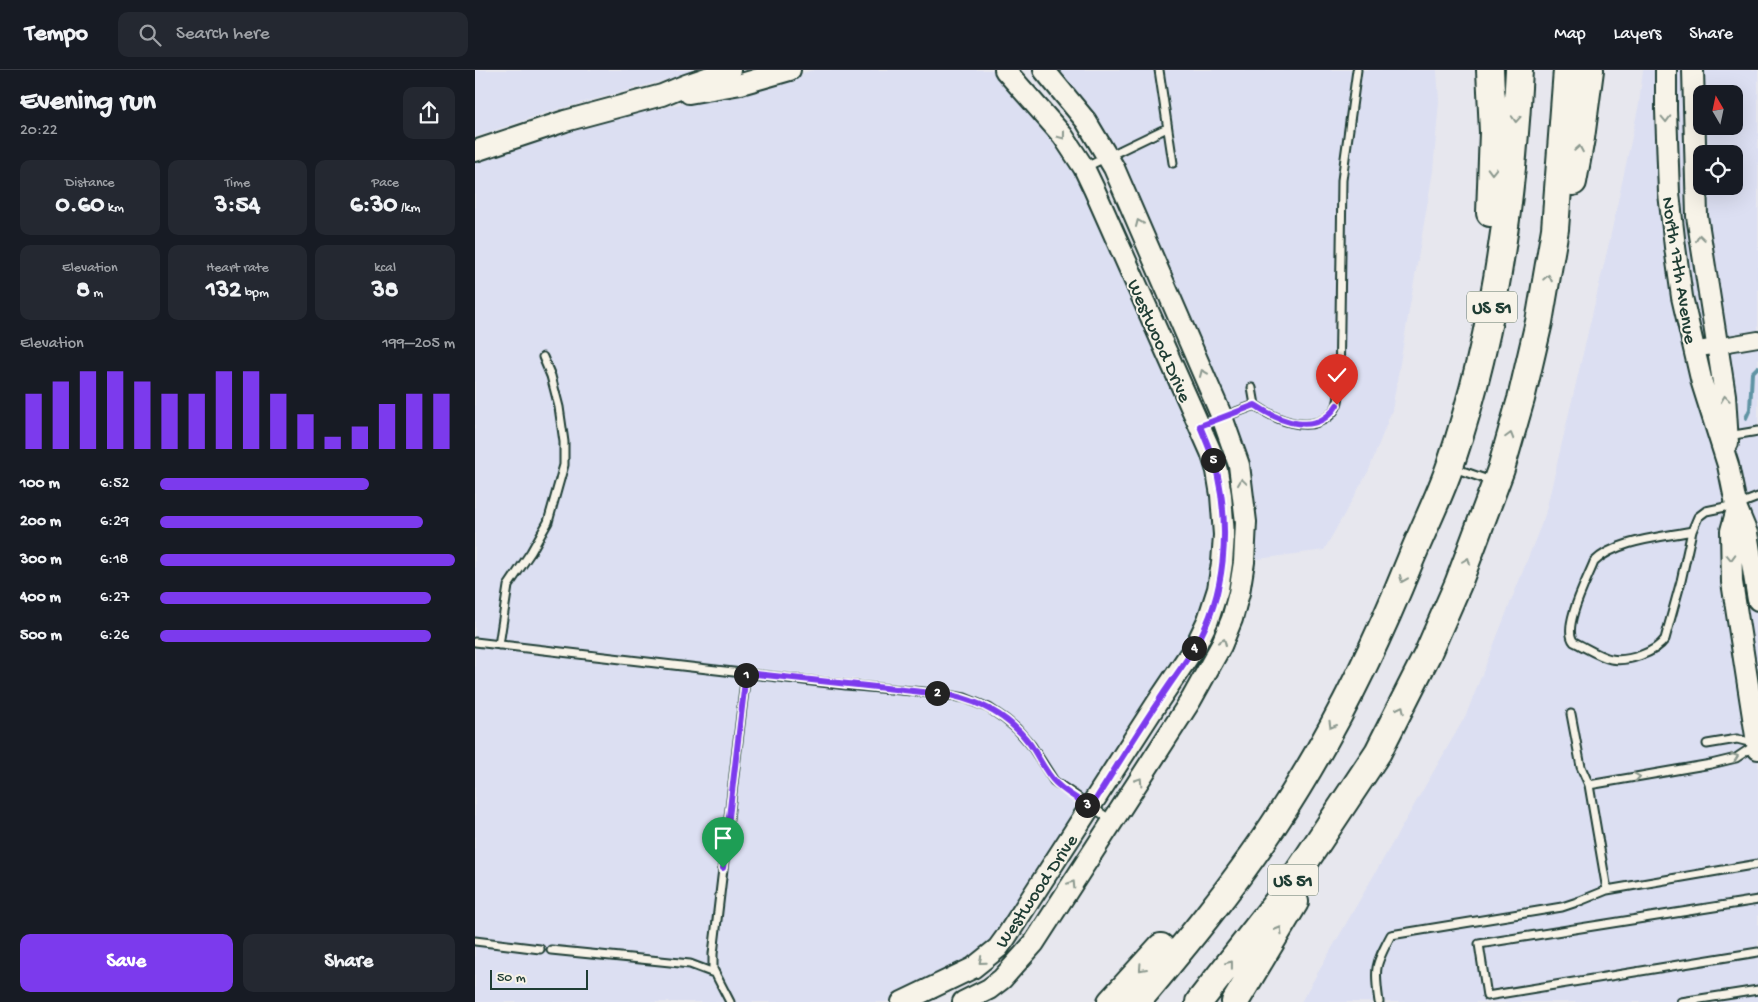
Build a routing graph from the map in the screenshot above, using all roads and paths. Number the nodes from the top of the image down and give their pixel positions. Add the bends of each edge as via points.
1 (730, 70) edge
2 (790, 70) edge
3 (1005, 70) edge
4 (1045, 70) edge
5 (1159, 70) edge
6 (1357, 70) edge
7 (1490, 70) edge
8 (1519, 70) edge
9 (1567, 70) edge
10 (1590, 70) edge
11 (1666, 70) edge
12 (1693, 70) edge
13 (662, 95) junction
14 (1167, 128) junction
15 (475, 151) edge
16 (1108, 157) junction
17 (1173, 163) dead end
18 (1084, 168) junction
19 (1555, 229) junction
20 (1758, 339) edge
21 (1716, 346) junction
22 (1693, 350) junction
23 (543, 357) dead end
24 (1252, 388) dead end
25 (1255, 405) junction
26 (1222, 418) junction
27 (1200, 426) junction
28 (1758, 431) edge
29 (1728, 436) junction
30 (1729, 465) junction
31 (1450, 467) junction
32 (1496, 483) junction
33 (1758, 497) edge
34 (1736, 507) junction
35 (1692, 531) junction
36 (1422, 534) junction
37 (1758, 600) edge
38 (475, 642) edge
39 (499, 645) junction
40 (746, 673) junction
41 (1571, 714) dead end
42 (1707, 744) dead end
43 (1758, 746) edge
44 (1377, 752) junction
45 (1316, 754) junction
46 (1589, 785) junction
47 (1091, 807) junction
48 (1113, 822) junction
49 (1758, 864) edge
50 (1607, 890) junction
51 (1758, 900) edge
52 (475, 941) edge
53 (540, 949) dead end
54 (551, 950) dead end
55 (1758, 952) edge
56 (714, 974) junction
57 (1758, 990) edge
58 (730, 1002) edge
59 (902, 1002) edge
60 (963, 1002) edge
61 (1111, 1002) edge
62 (1137, 1002) edge
63 (1199, 1002) edge
64 (1235, 1002) edge
65 (1379, 1002) edge
66 (1681, 1002) edge

1 - 13 street
2 - 13 street via 717,89
3 -> 18 street, Westwood Drive via 1057,129
4 - 16 street, Westwood Drive via 1080,112
5 - 14 lane
6 - 25 lane via 1341,189 1339,402 1328,416 1308,424 1282,419
7 -> 36 highway via 1493,132 1487,244 1468,347
8 -> 31 highway, US 51 via 1515,147 1493,298 1473,390
9 - 19 highway, US 51
19 -> 10 highway via 1575,173
11 -> 22 street, North 17th Avenue via 1671,207 1678,272
21 -> 12 street, North 17th Avenue via 1697,216
13 - 15 street via 579,117
14 - 16 lane
14 - 17 lane
16 - 18 lane
26 -> 16 street, Westwood Drive
18 - 27 street, Westwood Drive
32 -> 19 highway, US 51 via 1532,354
20 - 21 street
21 - 22 street
29 -> 21 street, North 17th Avenue
22 - 30 street, North 17th Avenue
23 - 39 lane via 559,407 565,452 563,471 548,522 508,586
24 - 25 lane
25 - 26 lane
26 - 27 lane
48 -> 26 street, Westwood Drive via 1212,665 1236,606 1244,562 1245,515 1239,465
27 - 47 street, Westwood Drive via 1217,471 1223,512 1224,551 1218,588 1196,645
28 - 29 lane
29 - 30 street, North 17th Avenue
30 - 34 street, North 17th Avenue
31 - 32 lane
31 - 36 highway, US 51
44 -> 32 highway, US 51 via 1437,633
33 - 34 lane
34 - 35 lane via 1703,512
34 - 37 street, North 17th Avenue via 1747,533
34 -> 43 street, North 17th Avenue via 1731,531 1732,582
35 - 35 lane via 1665,639 1660,646 1633,657 1611,659 1574,642 1570,630 1573,615 1601,555 1631,544
36 -> 45 highway, US 51 via 1360,674
38 - 39 lane
39 - 40 lane
40 - 47 lane via 950,695 977,702 1017,729 1054,781
40 - 56 lane via 713,954
41 - 46 lane via 1581,767
42 - 43 lane via 1737,738
46 -> 43 lane via 1711,764 1742,756
63 -> 44 highway, US 51 via 1285,892
64 -> 44 highway via 1359,797
45 -> 61 highway via 1220,882
45 - 62 highway, US 51 via 1239,876
46 - 50 lane
47 - 48 lane
47 -> 59 street, Westwood Drive via 997,948 965,973
60 -> 48 street, Westwood Drive via 989,989 1023,957
49 - 50 lane
50 - 65 lane via 1562,907 1391,935 1376,970
51 - 55 lane via 1479,944 1487,996
52 - 53 lane
54 - 56 lane via 690,964
56 - 58 lane
57 - 66 lane

